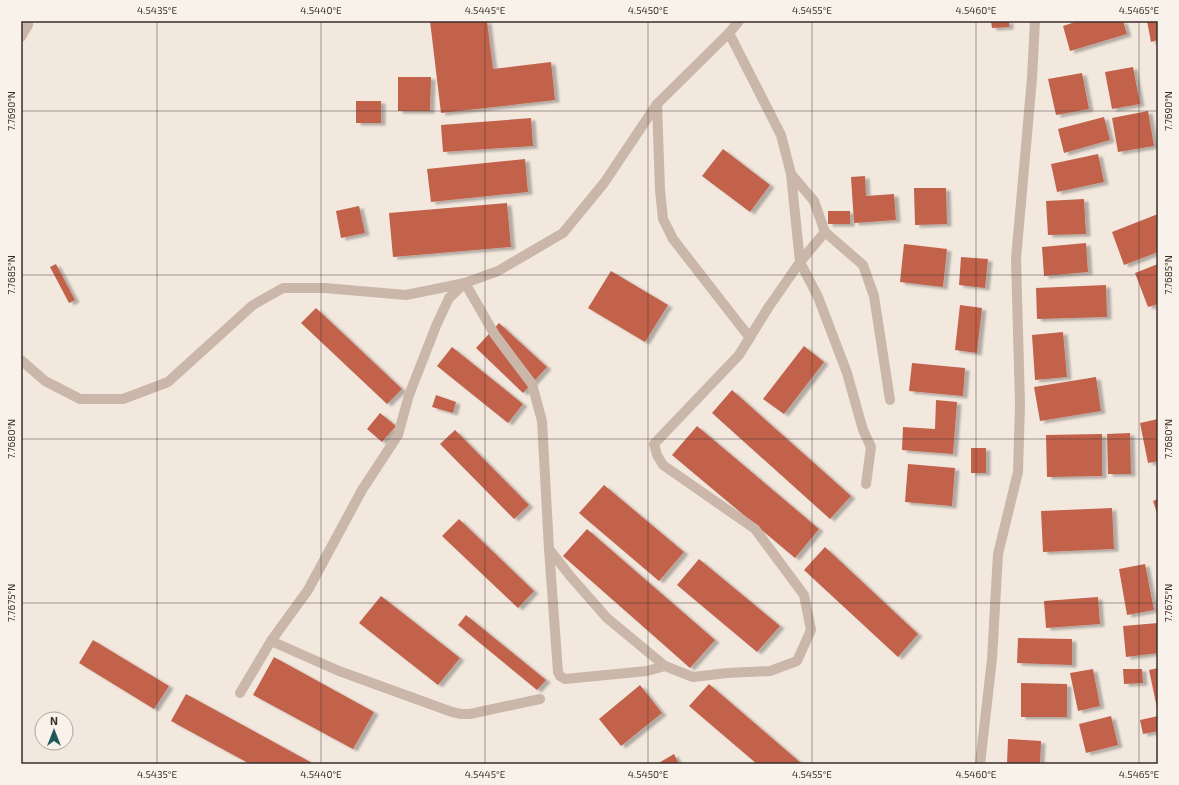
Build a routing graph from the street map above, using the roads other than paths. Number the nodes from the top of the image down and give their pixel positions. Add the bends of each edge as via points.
1 (28, 21) edge
2 (739, 21) edge
3 (1035, 21) edge
4 (729, 33) junction
5 (21, 38) edge
6 (657, 104) junction
7 (791, 174) junction
8 (825, 232) junction
9 (800, 262) junction
10 (465, 283) junction
11 (750, 338) junction
12 (21, 360) edge
13 (890, 400) dead end
14 (866, 484) dead end
15 (549, 549) junction
16 (271, 642) junction
17 (665, 666) junction
18 (240, 693) dead end
19 (540, 699) dead end
20 (980, 764) edge

1 - 5 street
2 - 4 street
3 - 20 street via 1016,259 1020,404 1018,472 998,554 992,659
4 - 6 street
4 - 7 street via 781,135
6 - 10 street via 604,183 563,232 498,271
6 - 11 street via 663,219 673,239
7 - 8 street via 814,201
7 - 9 street
8 - 9 street
8 - 13 street via 863,265 874,296
9 - 11 street
9 - 14 street via 818,297 871,448
10 - 12 street via 406,295 325,288 283,288 253,305 168,382 123,399 80,399 45,380
10 - 15 street via 495,335 532,384 542,421
10 - 16 street via 449,298 436,326 398,435 362,490 308,590
11 - 17 street via 739,355 654,444 657,455 664,465 755,529 804,594 811,630 797,662 770,671 693,677
15 - 17 street via 606,618
15 - 17 street via 560,676 565,679 647,671
16 - 18 street
16 - 19 street via 339,671 461,714

